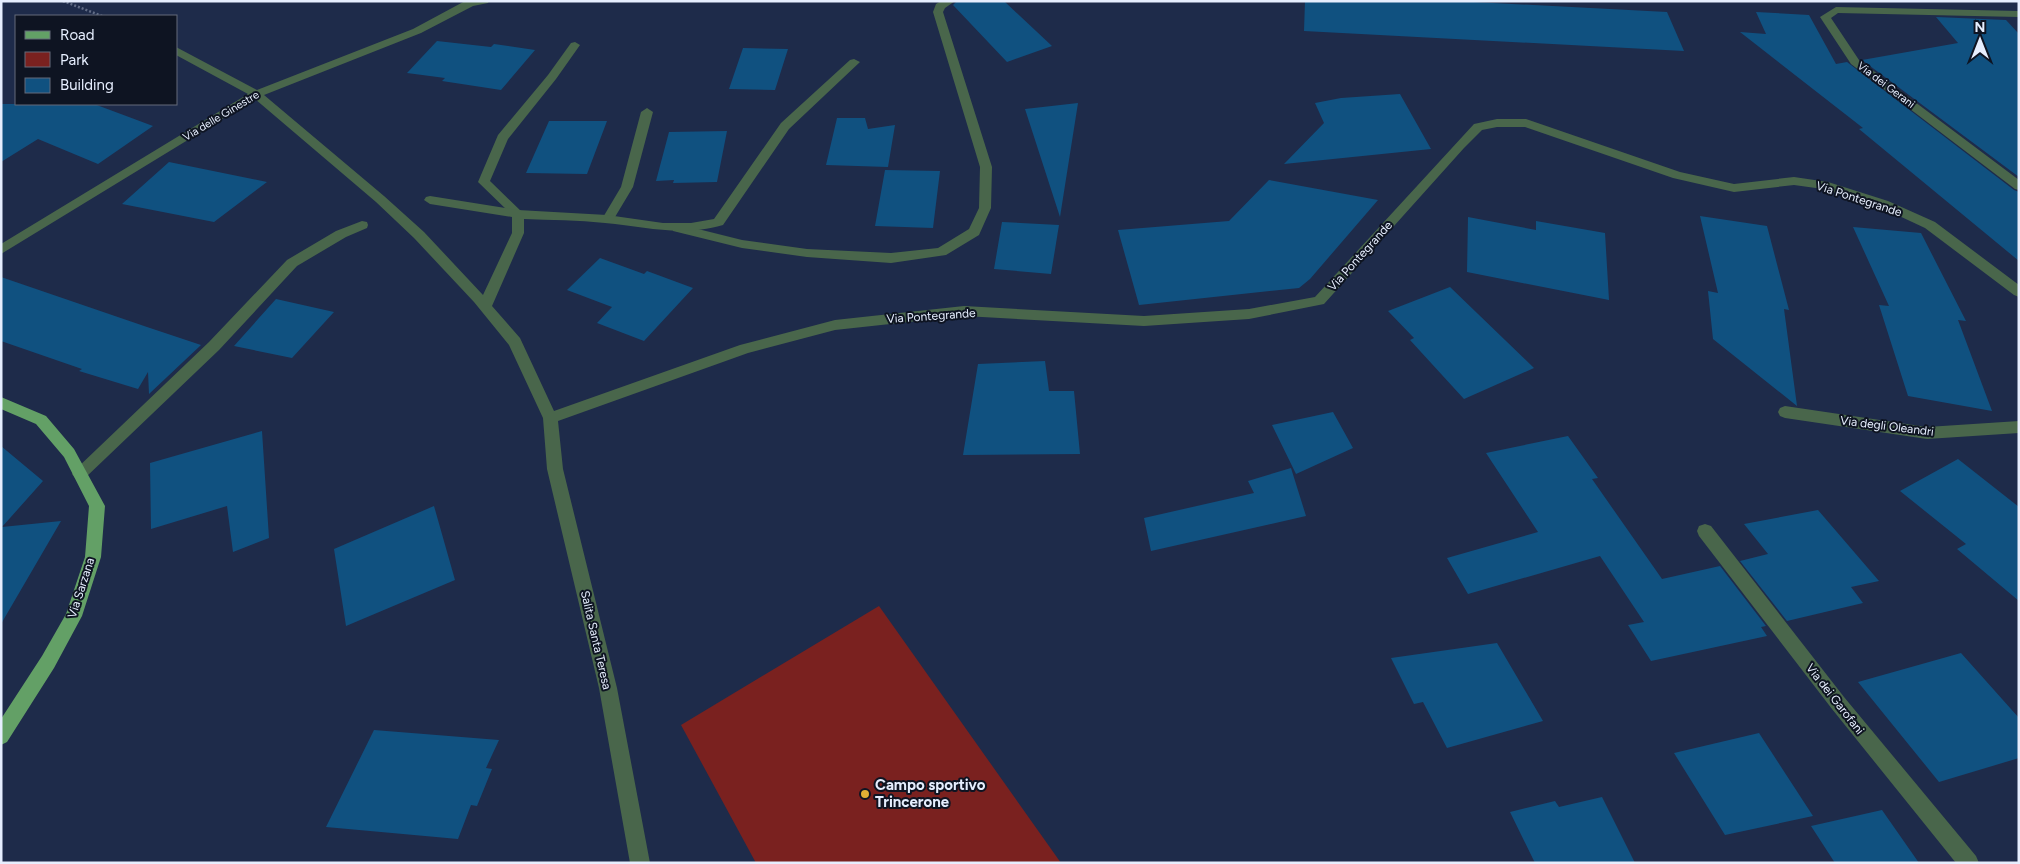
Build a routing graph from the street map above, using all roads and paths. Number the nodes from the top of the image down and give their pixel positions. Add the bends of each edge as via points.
1 (63, 1) edge
2 (484, 1) edge
3 (950, 1) edge
4 (2019, 14) edge
5 (99, 15) edge
6 (575, 45) dead end
7 (178, 51) edge
8 (854, 62) dead end
9 (256, 94) junction
10 (647, 112) dead end
11 (2019, 186) edge
12 (430, 200) dead end
13 (518, 214) junction
14 (608, 219) junction
15 (362, 225) dead end
16 (678, 228) junction
17 (1, 250) edge
18 (2019, 292) edge
19 (486, 307) junction
20 (1, 403) edge
21 (1785, 412) dead end
22 (550, 418) junction
23 (2019, 426) edge
24 (80, 474) junction
25 (1705, 531) dead end
26 (1, 736) edge
27 (640, 863) edge
28 (1969, 863) edge

1 - 5 path
2 - 9 street, Via delle Ginestre via 470,3 417,30
3 - 16 street via 940,6 938,12 986,167 985,208 974,232 941,252 891,258 806,253 751,245
4 - 11 street, Via dei Gerani via 1836,10 1825,17 1855,62
6 - 13 street via 502,138 484,182
7 - 9 street, Salita Santa Teresa
8 - 16 street via 784,126 718,222
9 - 17 street, Via delle Ginestre
9 - 19 street, Salita Santa Teresa via 419,235
10 - 14 street via 627,188
12 - 13 street
13 - 14 street
13 - 19 street via 518,233
14 - 16 street
15 - 24 street via 292,263 214,346
18 - 22 street, Via Pontegrande via 1930,224 1824,185 1794,181 1734,188 1677,175 1526,123 1497,123 1478,127 1460,145 1319,301 1249,314 1144,321 964,311 836,325 745,349
19 - 22 street, Salita Santa Teresa via 515,342
20 - 24 main road, Via Sarzana via 41,420 70,453
21 - 23 street, Via degli Oleandri via 1927,433
22 - 27 street, Salita Santa Teresa via 555,469 608,688
24 - 26 main road, Via Sarzana via 97,506 92,557 74,616
25 - 28 street, Via dei Garofani via 1838,703

